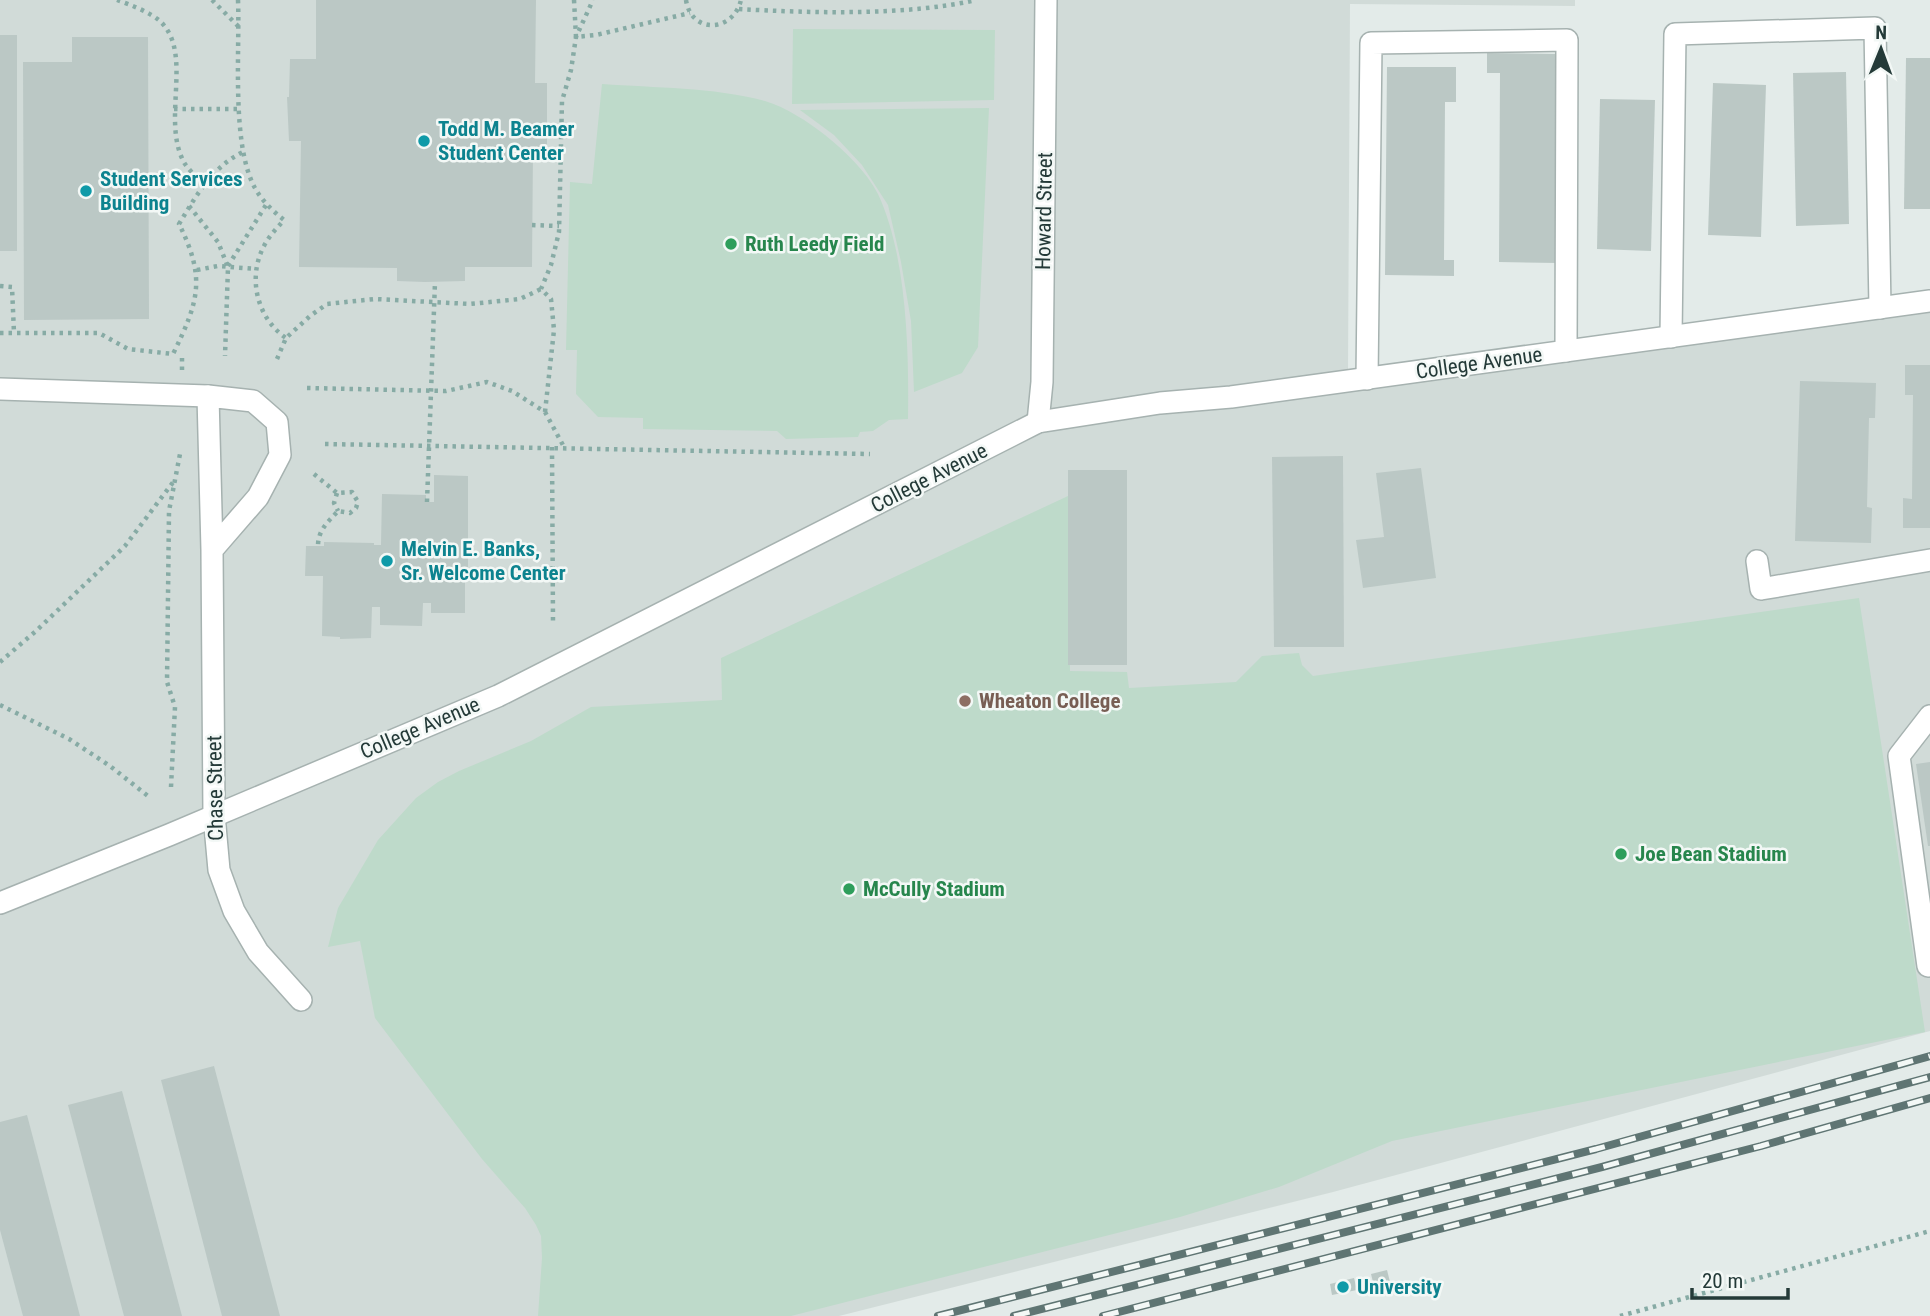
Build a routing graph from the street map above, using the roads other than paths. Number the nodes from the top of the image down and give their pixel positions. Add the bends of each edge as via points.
1 (1046, 0) edge
2 (1930, 301) edge
3 (1881, 308) junction
4 (1671, 337) junction
5 (1566, 351) junction
6 (1367, 379) junction
7 (0, 389) edge
8 (208, 396) junction
9 (1038, 422) junction
10 (212, 550) junction
11 (1930, 560) edge
12 (1757, 561) dead end
13 (1930, 716) edge
14 (214, 815) junction
15 (0, 903) edge
16 (1930, 965) edge
17 (301, 1000) dead end

1 - 9 street, Howard Street
2 - 3 street, College Avenue
3 - 4 street, College Avenue
3 - 4 street via 1875,28 1675,34
4 - 5 street, College Avenue
5 - 6 street, College Avenue
5 - 6 street via 1567,40 1371,43
6 - 9 street, College Avenue
7 - 8 street
8 - 10 street, Chase Street
8 - 10 street via 253,401 277,422 280,455 258,496
9 - 14 street, College Avenue via 498,696
10 - 14 street, Chase Street
11 - 12 street via 1761,589
13 - 16 street via 1899,756
14 - 15 street, College Avenue
14 - 17 street, Chase Street via 219,870 234,911 258,952

